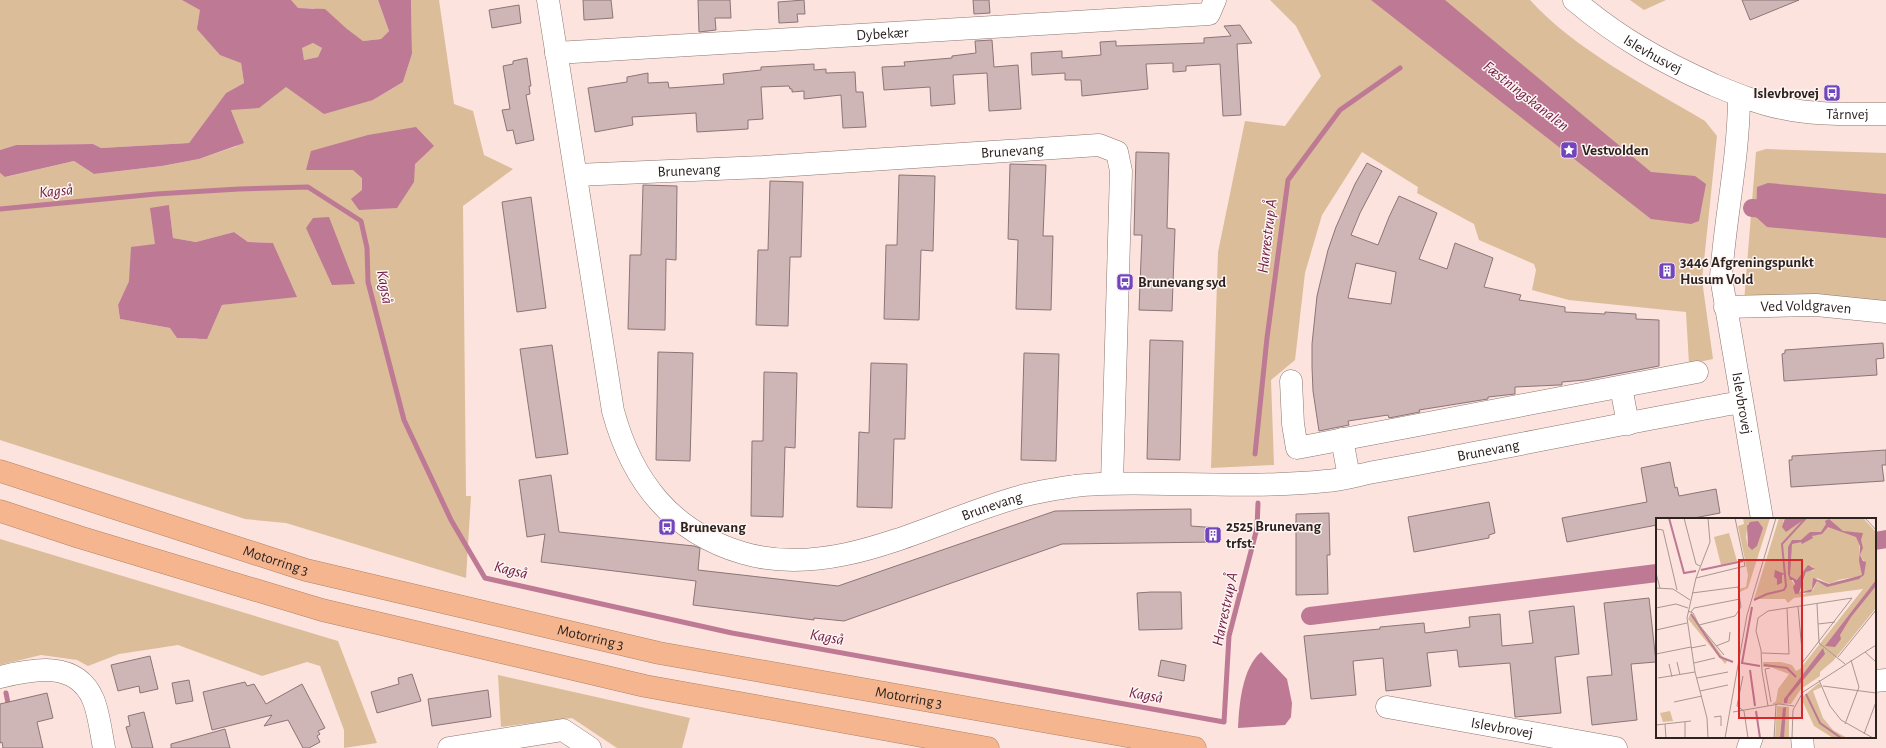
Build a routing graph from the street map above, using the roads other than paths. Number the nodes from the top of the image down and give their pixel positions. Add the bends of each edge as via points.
1 (548, 0) edge
2 (1574, 0) edge
3 (1212, 7) edge
4 (556, 53) junction
5 (1739, 96) junction
6 (1886, 114) edge
7 (576, 175) junction
8 (1725, 307) junction
9 (1886, 312) edge
10 (1697, 372) dead end
11 (1291, 381) dead end
12 (1621, 386) junction
13 (1741, 402) junction
14 (1628, 424) junction
15 (1342, 439) junction
16 (0, 471) edge
17 (1349, 477) junction
18 (1112, 483) junction
19 (0, 511) edge
20 (1762, 518) edge
21 (0, 677) edge
22 (1886, 680) edge
23 (1876, 681) edge
24 (1387, 707) dead end
25 (1752, 738) edge
26 (1802, 738) edge
27 (459, 747) edge
28 (104, 748) edge
29 (590, 748) edge
30 (988, 748) edge
31 (1195, 748) edge
32 (1616, 748) edge
33 (1748, 748) edge
34 (1803, 748) edge

1 - 4 street, Brunevang
2 - 5 street, Islevhusvej via 1634,45 1672,66
3 - 4 street, Dybekær
4 - 7 street, Brunevang
5 - 6 street, Tårnvej via 1791,110
5 - 8 street, Islevbrovej via 1739,119 1723,246 1721,277
7 - 18 street, Brunevang via 619,436 630,461 649,491 688,528 743,553 771,558 805,559 841,555 887,543 1015,497 1075,486
7 - 18 street, Brunevang via 763,167 1099,145 1117,152 1120,171
8 - 9 street, Ved Voldgraven via 1816,305
8 - 13 street, Islevbrovej
10 - 12 street
11 - 15 street via 1296,448
12 - 14 street
12 - 15 street
13 - 14 street, Brunevang
13 - 20 street, Islevbrovej
14 - 17 street, Brunevang
15 - 17 street
16 - 31 highway, Motorring 3 via 306,570 659,653
17 - 18 street, Brunevang via 1327,481 1232,485
19 - 30 highway via 322,610 645,686
21 - 28 street via 38,669 73,676 93,699
22 - 23 street
24 - 32 street, Islevbrovej
25 - 33 street
26 - 34 street
27 - 29 street via 563,730

